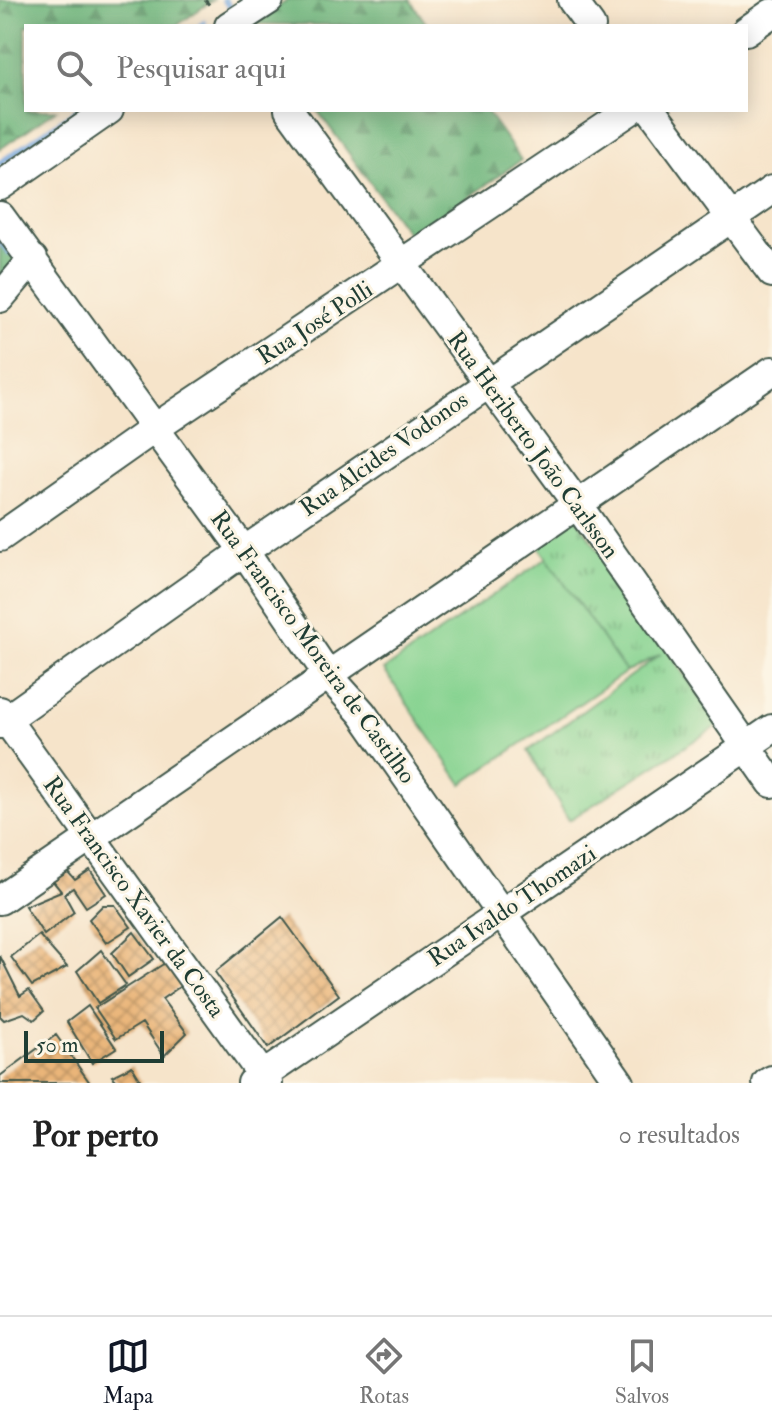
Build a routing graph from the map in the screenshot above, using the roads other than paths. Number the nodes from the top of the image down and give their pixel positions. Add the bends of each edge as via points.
1 (269, 0) edge
2 (572, 0) edge
3 (772, 13) edge
4 (232, 24) edge
5 (590, 24) edge
6 (748, 30) edge
7 (106, 112) edge
8 (290, 112) edge
9 (628, 112) edge
10 (652, 112) edge
11 (0, 186) edge
12 (772, 190) edge
13 (0, 216) edge
14 (731, 218) junction
15 (33, 259) junction
16 (404, 264) junction
17 (772, 273) edge
18 (0, 298) edge
19 (772, 371) edge
20 (489, 382) junction
21 (155, 428) junction
22 (577, 504) junction
23 (0, 537) edge
24 (244, 551) junction
25 (328, 675) junction
26 (2, 718) edge
27 (772, 729) edge
28 (747, 746) junction
29 (772, 783) edge
30 (92, 837) junction
31 (0, 900) edge
32 (502, 912) junction
33 (261, 1081) edge
34 (620, 1083) edge

1 - 4 street
2 - 5 street
3 - 6 street
7 - 11 street
8 - 16 street, Rua Heriberto João Carlsson
9 - 16 street, Rua José Polli
10 - 14 street
12 - 14 street, Rua Alcides Vodonos
13 - 15 street, Rua Francisco Moreira de Castilho
14 - 17 street
14 - 20 street, Rua Alcides Vodonos
15 - 18 street
15 - 21 street, Rua Francisco Moreira de Castilho
16 - 20 street, Rua Heriberto João Carlsson
16 - 21 street, Rua José Polli
19 - 22 street
20 - 22 street, Rua Heriberto João Carlsson
20 - 24 street, Rua Alcides Vodonos
21 - 23 street, Rua José Polli
21 - 24 street, Rua Francisco Moreira de Castilho
22 - 25 street
22 - 28 street, Rua Heriberto João Carlsson
24 - 25 street, Rua Francisco Moreira de Castilho
24 - 26 street, Rua Alcides Vodonos
25 - 30 street
25 - 32 street, Rua Francisco Moreira de Castilho via 362,713
26 - 30 street, Rua Francisco Xavier da Costa
27 - 28 street, Rua Ivaldo Thomazi
28 - 29 street, Rua Heriberto João Carlsson
28 - 32 street, Rua Ivaldo Thomazi
30 - 31 street
30 - 33 street, Rua Francisco Xavier da Costa
32 - 33 street, Rua Ivaldo Thomazi
32 - 34 street, Rua Francisco Moreira de Castilho

